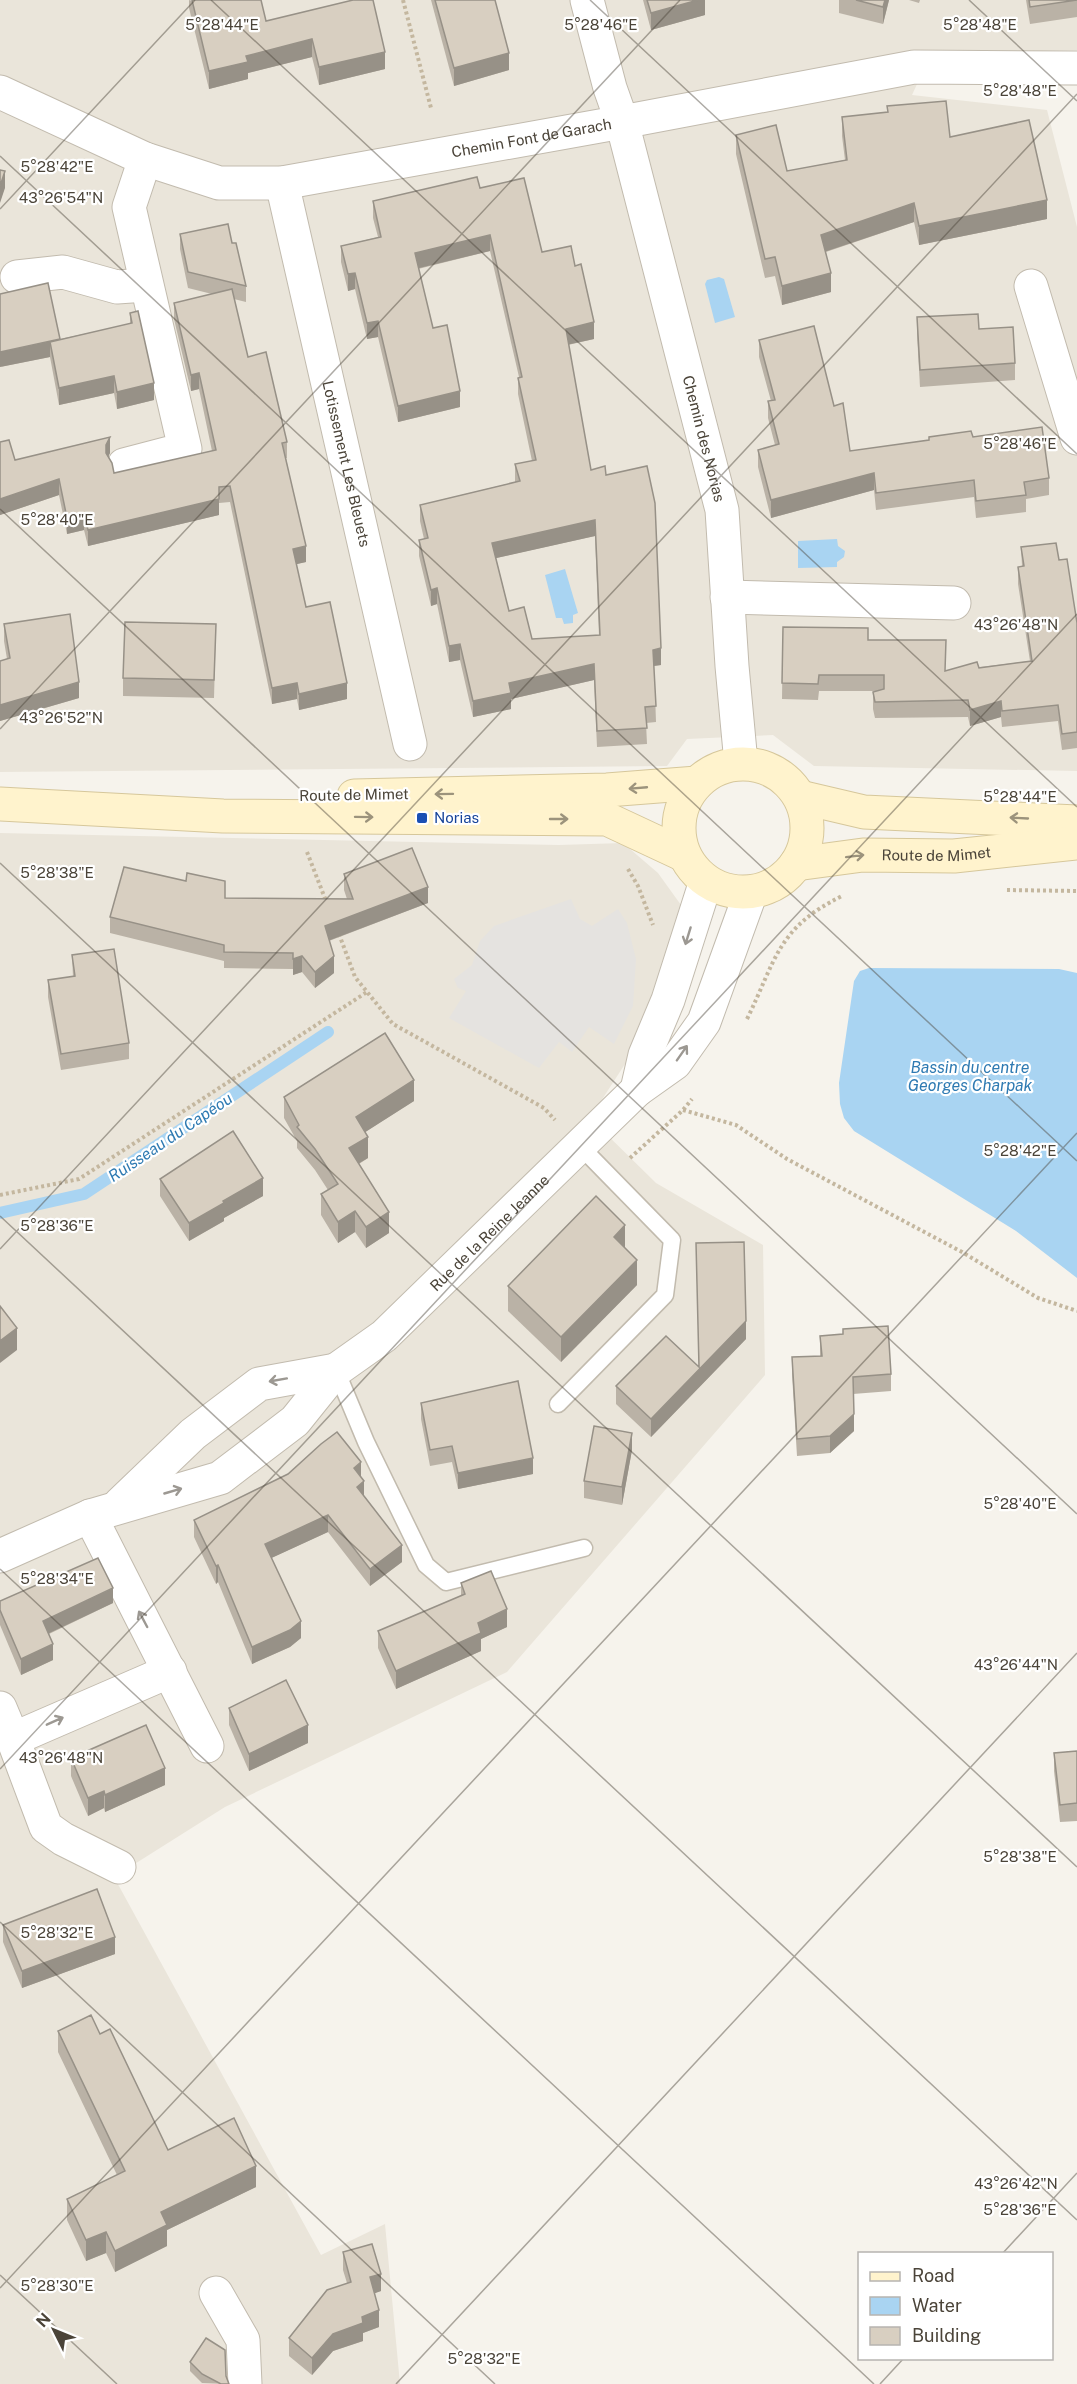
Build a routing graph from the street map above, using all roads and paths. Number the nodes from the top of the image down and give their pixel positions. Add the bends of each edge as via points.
1 (403, 0) edge
2 (587, 0) edge
3 (1077, 68) edge
4 (0, 92) edge
5 (431, 108) dead end
6 (622, 122) junction
7 (145, 159) junction
8 (282, 183) junction
9 (17, 277) dead end
10 (146, 285) junction
11 (1031, 286) dead end
12 (1070, 392) edge
13 (1077, 438) edge
14 (124, 465) dead end
15 (728, 597) junction
16 (954, 603) dead end
17 (410, 744) dead end
18 (741, 763) junction
19 (697, 783) junction
20 (800, 797) junction
21 (6, 804) edge
22 (299, 815) junction
23 (1077, 822) edge
24 (1077, 843) edge
25 (684, 855) junction
26 (622, 862) dead end
27 (796, 864) junction
28 (706, 881) junction
29 (997, 890) dead end
30 (1077, 891) edge
31 (751, 892) junction
32 (851, 892) dead end
33 (330, 911) edge
34 (338, 933) edge
35 (687, 941) junction
36 (367, 992) junction
37 (744, 1024) dead end
38 (637, 1090) junction
39 (698, 1091) dead end
40 (683, 1110) junction
41 (580, 1146) junction
42 (610, 1177) junction
43 (0, 1195) edge
44 (1077, 1311) edge
45 (336, 1370) junction
46 (558, 1404) dead end
47 (194, 1434) junction
48 (220, 1478) junction
49 (103, 1512) junction
50 (584, 1548) dead end
51 (0, 1556) edge
52 (170, 1671) junction
53 (0, 1708) edge
54 (13, 1739) junction
55 (207, 1746) dead end
56 (119, 1867) dead end
57 (216, 2293) dead end
58 (245, 2384) edge

1 - 5 path
2 - 6 street, Chemin des Norias
3 - 6 street, Chemin Font de Garach via 914,67
4 - 7 street, Chemin Font de Garach
6 - 8 street, Chemin Font de Garach
6 - 15 street, Chemin des Norias via 722,510
7 - 8 street, Chemin Font de Garach via 219,183
7 - 10 street via 129,207
8 - 17 street, Lotissement Les Bleuets
9 - 10 street via 63,272 117,287
10 - 14 street via 185,449
11 - 12 street
12 - 13 street
15 - 16 street
15 - 18 street, Chemin des Norias
18 - 19 street, Route de Mimet via 710,772
18 - 20 street, Route de Mimet via 775,772
19 -> 21 street, Route de Mimet via 608,790 311,797 141,792
19 - 25 street, Route de Mimet via 679,817
23 -> 20 street via 864,812
20 - 27 street, Route de Mimet via 807,831
21 - 22 street, Route de Mimet via 223,816
22 -> 25 street, Route de Mimet via 607,819
22 - 33 path via 304,845
27 -> 24 street, Route de Mimet via 863,855 954,856
25 - 28 street, Route de Mimet
26 - 35 path via 638,886 656,935
27 - 31 street, Route de Mimet via 769,887
28 - 31 street, Route de Mimet via 735,892
28 -> 35 street
29 - 30 path
38 -> 31 street, Rue de la Reine Jeanne via 675,1064 704,1022
32 - 37 path via 809,915 782,944
34 - 36 path via 355,977
35 - 38 street via 645,1054
36 - 41 path via 393,1024 544,1108
36 - 43 path via 78,1179
38 - 41 street, Rue de la Reine Jeanne
39 - 40 path
40 - 42 path
40 - 44 path via 736,1125 787,1159 962,1252 1038,1298
41 - 42 lane
41 - 45 street, Rue de la Reine Jeanne via 384,1336
42 - 46 lane via 672,1240 665,1296
45 -> 47 street, Rue de la Reine Jeanne via 259,1384
45 - 48 street, Rue de la Reine Jeanne via 295,1421
45 - 50 lane via 426,1565 446,1582
47 - 48 street
47 - 49 street, Rue de la Reine Jeanne
49 -> 48 street, Rue de la Reine Jeanne
49 - 51 street, Rue de la Reine Jeanne
52 -> 49 street
54 -> 52 street
52 - 55 street
53 - 54 street
54 - 56 street via 46,1827
57 - 58 street via 243,2340

